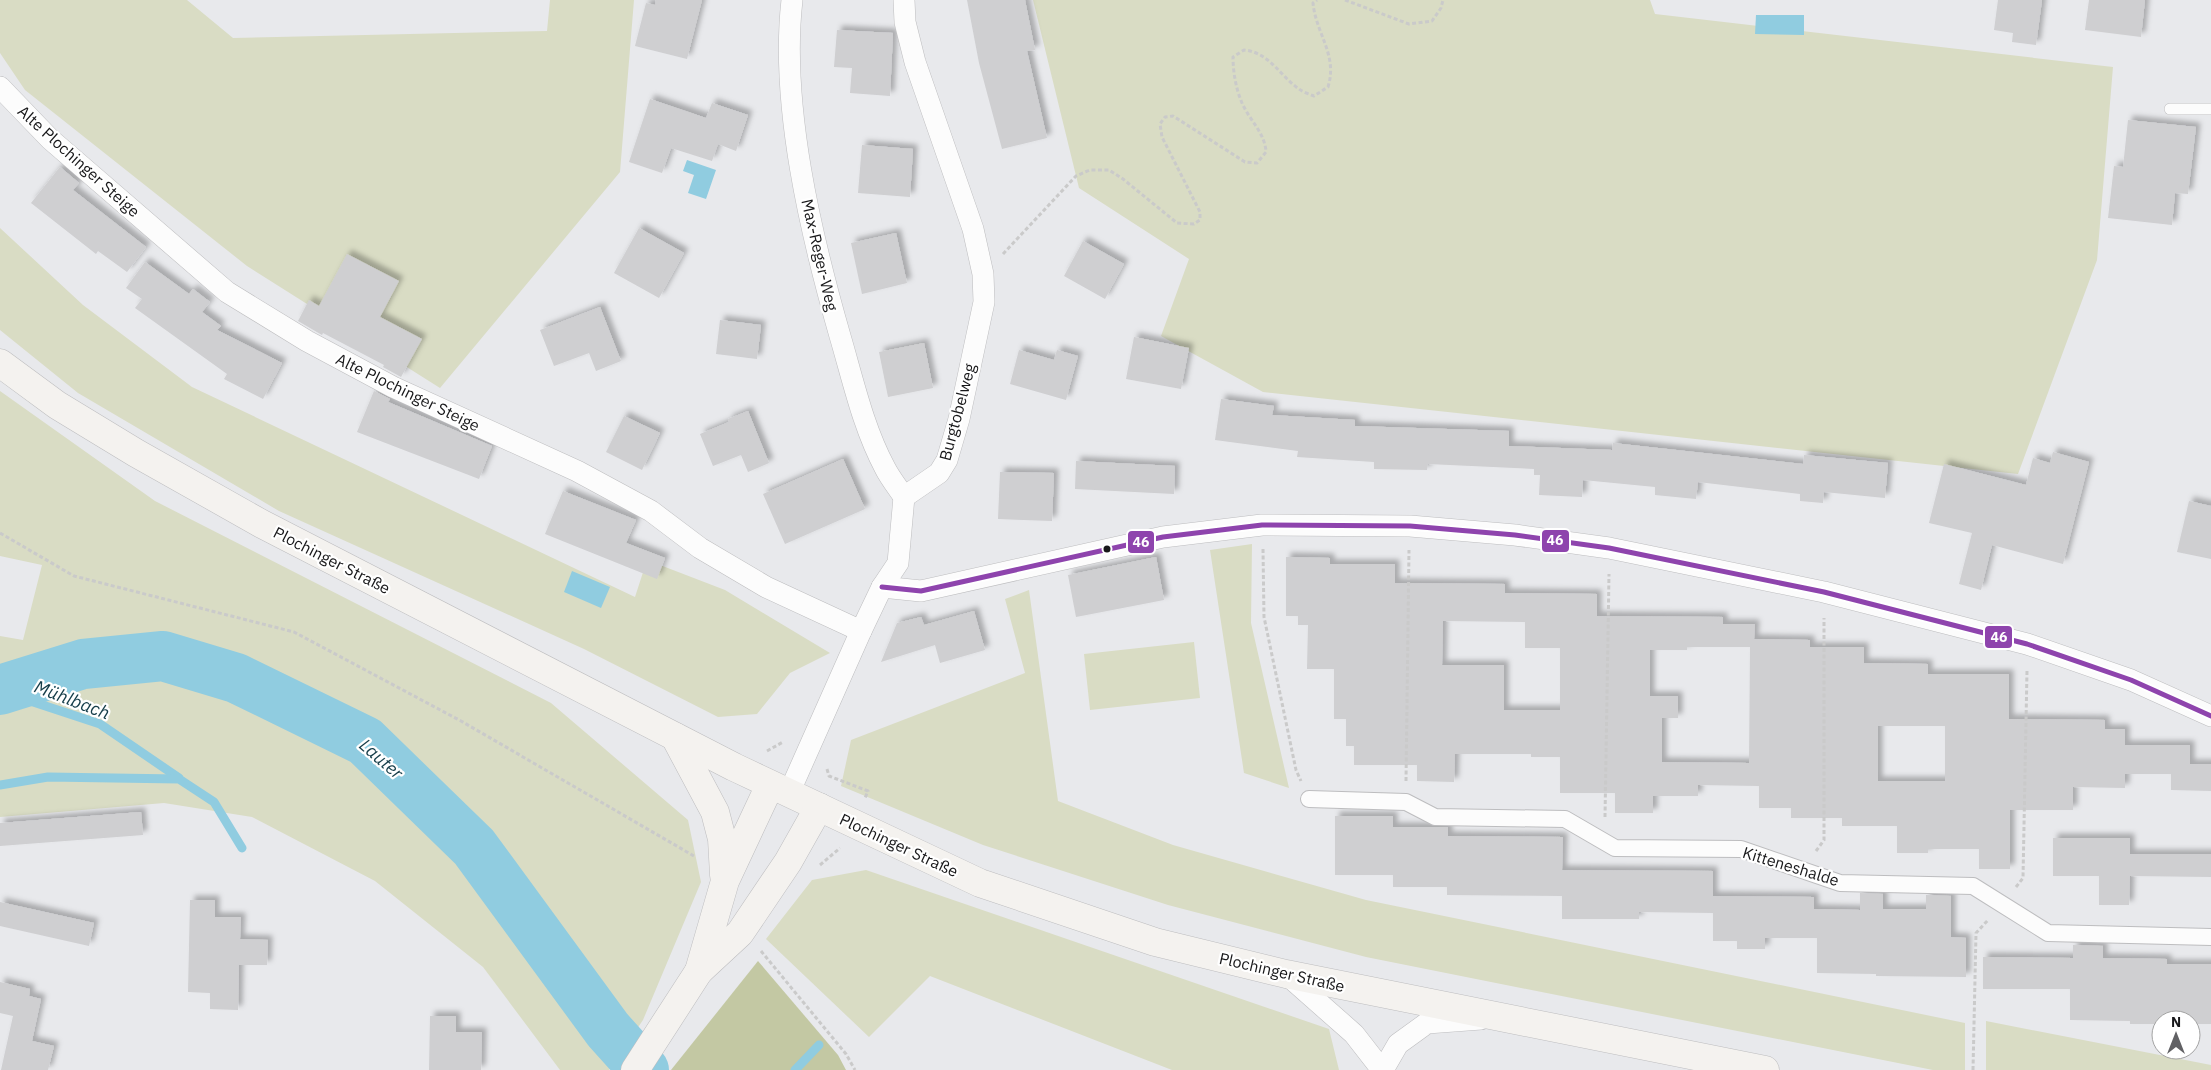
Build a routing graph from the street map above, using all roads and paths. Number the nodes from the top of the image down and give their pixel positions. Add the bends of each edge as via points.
1 (792, 0) edge
2 (904, 0) edge
3 (1317, 0) edge
4 (1345, 0) edge
5 (1443, 0) edge
6 (0, 87) edge
7 (2170, 109) dead end
8 (2211, 109) edge
9 (983, 274) junction
10 (0, 363) edge
11 (904, 497) junction
12 (1262, 525) junction
13 (1410, 526) junction
14 (0, 532) edge
15 (1609, 548) junction
16 (882, 587) junction
17 (1824, 592) junction
18 (860, 631) junction
19 (2027, 644) junction
20 (2211, 716) edge
21 (675, 737) junction
22 (780, 789) junction
23 (1309, 800) joint
24 (1406, 802) junction
25 (819, 807) junction
26 (1594, 838) junction
27 (724, 869) junction
28 (1801, 870) junction
29 (2002, 906) junction
30 (2211, 937) edge
31 (754, 944) dead end
32 (699, 971) junction
33 (1286, 974) junction
34 (1503, 1017) junction
35 (635, 1070) edge
36 (855, 1070) edge
37 (1382, 1070) edge
38 (1765, 1070) edge
39 (1973, 1070) edge

1 - 11 street, Max-Reger-Weg via 789,27 794,115 810,222 863,415 885,468
2 - 9 street, Burgtobelweg via 905,22 915,62 974,228
3 - 9 path via 1313,3 1314,14 1332,64 1328,87 1314,96 1300,90 1253,51 1244,50 1233,57 1233,71 1242,103 1266,142 1266,152 1257,163 1245,162 1173,116 1165,117 1160,124 1162,137 1200,212 1200,220 1194,224 1177,223 1109,170 1090,170 1076,176
4 - 5 path via 1409,24 1432,21
6 - 18 street, Alte Plochinger Steige via 50,139 226,292 393,387 577,471 651,511 700,548 766,587
7 - 8 lane
9 - 11 street, Burgtobelweg via 984,302 959,420 947,460 939,473
10 - 21 main road, Plochinger Straße via 57,405 254,519
11 - 16 street via 898,563
12 - 13 street
12 - 16 street via 1163,538 922,591
12 - 23 path via 1264,617 1296,770
13 - 15 street
13 - 24 path
14 - 27 path via 74,576 294,632 461,721 703,861
15 - 17 street
15 - 26 path via 1606,815
16 - 18 street
17 - 19 street
17 - 28 path via 1824,840
18 - 22 street
19 - 20 street via 2131,680
19 - 29 path via 2023,878
21 - 22 main road, Plochinger Straße
21 - 27 main road via 715,812 722,839
22 - 25 main road, Plochinger Straße
22 - 27 main road
23 - 24 street, Kitteneshalde
24 - 26 street, Kitteneshalde via 1435,817 1565,820
25 - 32 main road via 788,862 740,933
25 - 33 main road, Plochinger Straße via 980,883 1155,942
26 - 28 street, Kitteneshalde via 1615,848 1741,849
27 - 32 main road
28 - 29 street, Kitteneshalde via 1840,883 1972,886
29 - 30 street, Kitteneshalde via 2048,933
29 - 39 path via 1976,933
31 - 36 path via 846,1054
32 - 35 main road
33 - 34 main road, Plochinger Straße
33 - 37 street via 1354,1034
34 - 37 street via 1428,1023 1398,1044
34 - 38 main road, Plochinger Straße

